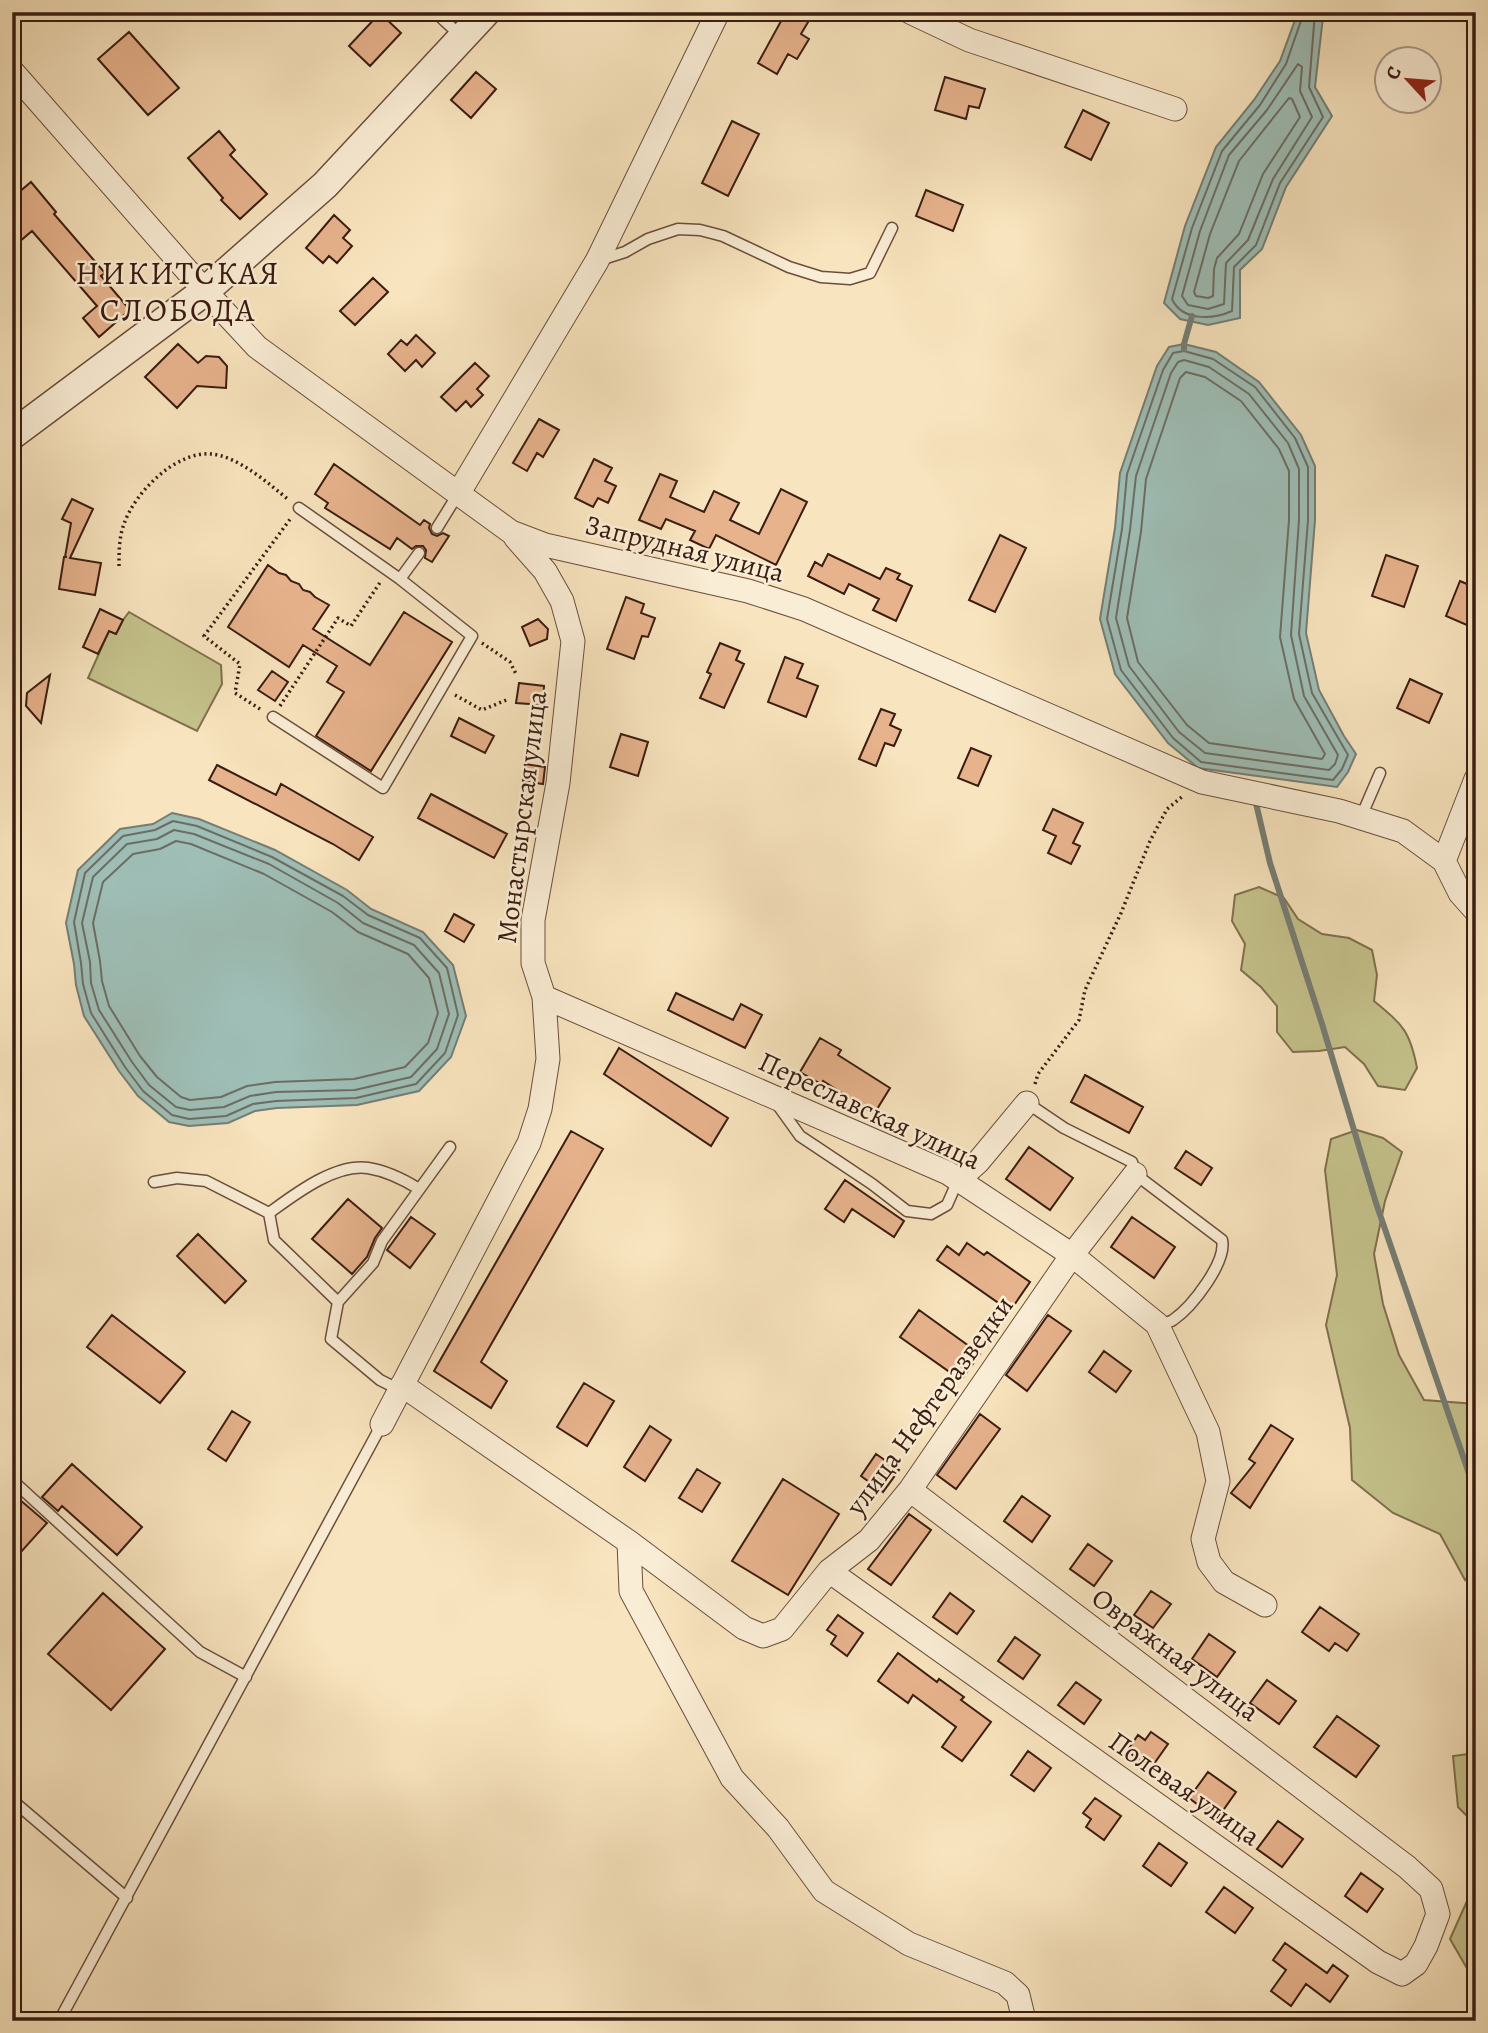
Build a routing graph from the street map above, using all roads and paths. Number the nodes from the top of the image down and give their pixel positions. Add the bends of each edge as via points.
1 (435, 12) edge
2 (486, 12) edge
3 (718, 12) edge
4 (910, 12) edge
5 (463, 38) junction
6 (12, 71) edge
7 (1175, 109) dead end
8 (892, 228) dead end
9 (597, 261) junction
10 (205, 291) junction
11 (12, 435) edge
12 (458, 494) junction
13 (299, 508) junction
14 (436, 528) dead end
15 (511, 532) junction
16 (419, 553) dead end
17 (119, 566) dead end
18 (388, 570) junction
19 (400, 579) junction
20 (472, 636) junction
21 (516, 674) dead end
22 (441, 688) junction
23 (509, 699) dead end
24 (273, 717) junction
25 (1380, 774) dead end
26 (1476, 779) edge
27 (1202, 782) junction
28 (1360, 817) junction
29 (1444, 861) junction
30 (1476, 911) edge
31 (544, 997) junction
32 (772, 1096) junction
33 (1027, 1103) junction
34 (450, 1147) dead end
35 (1135, 1174) junction
36 (958, 1180) junction
37 (153, 1182) dead end
38 (419, 1189) junction
39 (269, 1213) junction
40 (1072, 1255) junction
41 (338, 1302) junction
42 (1157, 1324) junction
43 (401, 1388) junction
44 (382, 1424) joint
45 (12, 1480) edge
46 (910, 1490) junction
47 (629, 1542) junction
48 (830, 1571) junction
49 (1265, 1605) dead end
50 (246, 1677) junction
51 (12, 1800) edge
52 (1407, 1867) joint
53 (127, 1898) junction
54 (1023, 2018) edge
55 (59, 2021) edge

1 - 5 lane
2 - 5 street
3 - 9 street
4 - 7 street via 969,40
5 - 10 street via 325,185
6 - 10 street, Запрудная улица
8 - 9 lane via 870,273 850,279 821,277 789,267 700,230 678,229
9 - 12 street
10 - 11 street
10 - 12 street, Запрудная улица via 257,347
12 - 14 lane
12 - 15 street, Запрудная улица
13 - 17 path via 235,461 212,454 188,457 161,473 140,495 124,523
13 - 18 lane
13 - 24 path via 204,636 240,664 235,692
15 - 27 street, Запрудная улица via 545,545 748,591 804,610
15 - 31 street, Монастырская улица via 551,581 573,641 558,783 533,920 533,963
16 - 19 lane
18 - 19 lane
18 - 24 path via 351,626 338,618
19 - 20 lane
20 - 21 path via 510,662
20 - 22 lane
22 - 23 path via 482,710
22 - 24 lane via 383,788
25 - 28 lane
26 - 29 street
27 - 28 street, Запрудная улица
27 - 33 path via 1167,809 1161,820 1086,990 1079,1020 1038,1074
28 - 29 street, Запрудная улица via 1403,831
29 - 30 street via 1460,893
31 - 32 street, Переславская улица
31 - 43 street, Монастырская улица via 548,1059 529,1143
32 - 36 street, Переславская улица
32 - 36 lane via 800,1136 907,1212 931,1214 947,1205
33 - 35 lane via 1064,1128 1132,1162
33 - 36 street
34 - 38 lane
35 - 40 street, улица Нефтеразведки
35 - 42 lane via 1222,1240 1224,1249 1188,1306 1171,1322
36 - 40 street, Переславская улица
37 - 39 lane via 177,1178 206,1181
38 - 39 lane via 394,1174 365,1167 346,1170 303,1188
38 - 41 lane via 382,1241 373,1263
39 - 41 lane via 274,1240
40 - 42 street, Переславская улица
40 - 46 street, улица Нефтеразведки
41 - 43 lane via 331,1339 380,1380
42 - 49 street, Переславская улица via 1208,1432 1218,1481 1203,1539 1209,1562 1224,1582
43 - 44 street, Монастырская улица
43 - 47 street
44 - 50 lane
45 - 50 lane via 200,1652
46 - 48 street, улица Нефтеразведки via 869,1540
46 - 52 street, Овражная улица
47 - 48 street, улица Нефтеразведки via 744,1628 764,1636 782,1629
47 - 54 street via 631,1591 732,1778 778,1828 824,1891 909,1944 1005,1983 1018,1995
48 - 52 street, Полевая улица via 1366,1954 1402,1974 1416,1964 1438,1914 1430,1889
50 - 53 lane
51 - 53 lane
53 - 55 lane

